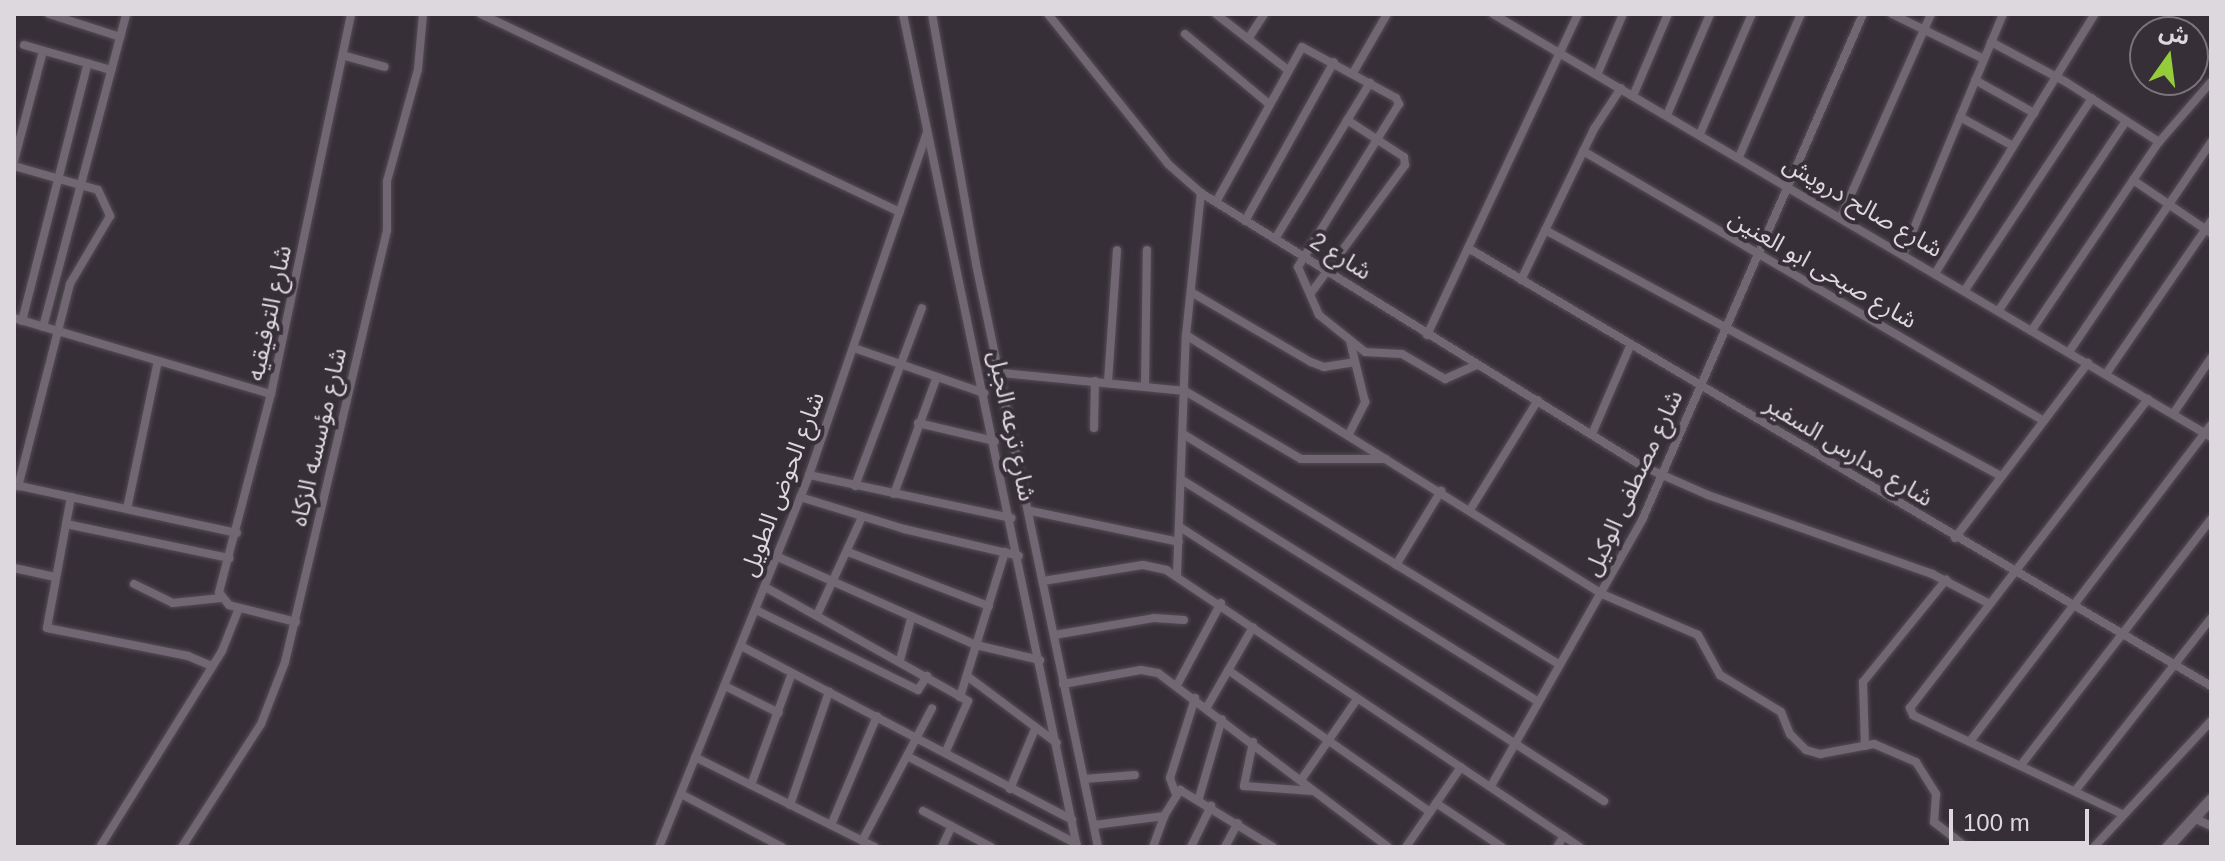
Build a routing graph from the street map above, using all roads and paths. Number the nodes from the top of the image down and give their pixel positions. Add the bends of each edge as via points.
1 (49, 14) edge
2 (87, 14) edge
3 (126, 14) edge
4 (351, 14) edge
5 (423, 14) edge
6 (481, 14) edge
7 (903, 14) edge
8 (932, 14) edge
9 (1048, 14) edge
10 (1061, 14) edge
11 (1216, 14) edge
12 (1264, 14) edge
13 (1387, 14) edge
14 (1578, 14) edge
15 (1623, 14) edge
16 (1668, 14) edge
17 (1710, 14) edge
18 (1752, 14) edge
19 (1801, 14) edge
20 (1863, 14) edge
21 (1892, 14) edge
22 (1931, 14) edge
23 (2003, 14) edge
24 (2095, 14) edge
25 (1500, 16) edge
26 (1055, 23) junction
27 (84, 25) junction
28 (1924, 30) junction
29 (1185, 34) dead end
30 (120, 37) junction
31 (1248, 39) junction
32 (1991, 42) junction
33 (24, 45) dead end
34 (43, 51) junction
35 (1560, 54) junction
36 (345, 56) junction
37 (1984, 59) junction
38 (1334, 62) junction
39 (88, 63) junction
40 (385, 67) dead end
41 (111, 70) junction
42 (1288, 70) junction
43 (1353, 73) junction
44 (1597, 75) junction
45 (2056, 77) junction
46 (1975, 80) junction
47 (1370, 83) junction
48 (2210, 84) edge
49 (1621, 88) junction
50 (1633, 96) junction
51 (2092, 98) junction
52 (1269, 104) junction
53 (2034, 113) junction
54 (1667, 115) junction
55 (1960, 117) junction
56 (1347, 120) junction
57 (2126, 121) junction
58 (928, 129) junction
59 (1700, 134) junction
60 (1377, 138) junction
61 (2159, 142) junction
62 (2211, 142) edge
63 (2013, 146) junction
64 (1583, 151) junction
65 (1739, 157) junction
66 (14, 164) edge
67 (58, 178) junction
68 (2133, 180) junction
69 (81, 184) junction
70 (1788, 186) junction
71 (1201, 193) junction
72 (1216, 202) junction
73 (2169, 204) junction
74 (900, 212) junction
75 (1841, 217) junction
76 (1245, 221) junction
77 (2211, 221) edge
78 (1545, 230) junction
79 (2208, 231) edge
80 (1275, 239) junction
81 (1468, 248) junction
82 (1117, 250) dead end
83 (1147, 250) dead end
84 (1904, 252) junction
85 (1758, 255) junction
86 (1302, 256) junction
87 (1327, 271) junction
88 (1936, 272) junction
89 (1521, 280) junction
90 (1965, 290) junction
91 (1191, 292) junction
92 (1311, 293) junction
93 (922, 308) dead end
94 (1999, 310) junction
95 (18, 319) edge
96 (43, 327) junction
97 (1726, 328) junction
98 (2032, 330) junction
99 (57, 331) junction
100 (1186, 335) junction
101 (1427, 335) junction
102 (1349, 340) junction
103 (1630, 346) junction
104 (854, 348) junction
105 (2069, 352) junction
106 (2211, 358) edge
107 (158, 361) junction
108 (1354, 362) junction
109 (2088, 363) junction
110 (1477, 365) junction
111 (901, 366) junction
112 (1002, 373) junction
113 (2106, 374) junction
114 (936, 379) junction
115 (1095, 381) junction
116 (1108, 382) junction
117 (1145, 386) junction
118 (1700, 387) junction
119 (1185, 391) junction
120 (984, 393) junction
121 (271, 394) junction
122 (2148, 399) junction
123 (1538, 400) junction
124 (2173, 414) junction
125 (2044, 421) junction
126 (918, 423) junction
127 (1094, 428) dead end
128 (2209, 432) edge
129 (1183, 434) junction
130 (1349, 434) junction
131 (1592, 434) junction
132 (995, 441) junction
133 (1387, 459) junction
134 (809, 475) junction
135 (1661, 476) junction
136 (2001, 476) junction
137 (1182, 480) junction
138 (16, 485) edge
139 (855, 486) junction
140 (1441, 491) junction
141 (894, 494) junction
142 (71, 497) junction
143 (800, 497) junction
144 (127, 509) junction
145 (1470, 510) junction
146 (862, 517) junction
147 (1030, 517) junction
148 (2211, 519) edge
149 (1013, 521) junction
150 (66, 524) junction
151 (1180, 527) junction
152 (237, 533) junction
153 (1955, 538) junction
154 (1179, 542) junction
155 (848, 552) junction
156 (1005, 552) junction
157 (1019, 556) junction
158 (778, 557) junction
159 (229, 558) junction
160 (1396, 565) junction
161 (14, 568) edge
162 (2013, 571) junction
163 (1177, 575) junction
164 (55, 577) junction
165 (1946, 580) junction
166 (1043, 581) junction
167 (834, 582) junction
168 (134, 584) dead end
169 (765, 587) junction
170 (1602, 594) junction
171 (221, 598) junction
172 (1221, 603) junction
173 (1988, 603) junction
174 (989, 606) junction
175 (2074, 606) junction
176 (239, 608) junction
177 (756, 610) junction
178 (817, 615) junction
179 (2211, 618) edge
180 (911, 619) junction
181 (1184, 620) dead end
182 (296, 622) junction
183 (1253, 627) junction
184 (2122, 634) junction
185 (1054, 635) junction
186 (976, 645) junction
187 (741, 646) junction
188 (900, 660) junction
189 (1040, 660) junction
190 (2174, 664) junction
191 (1560, 665) junction
192 (212, 666) junction
193 (1228, 670) junction
194 (792, 673) junction
195 (927, 676) junction
196 (967, 676) junction
197 (1063, 684) junction
198 (1177, 685) junction
199 (725, 686) junction
200 (2211, 686) edge
201 (829, 692) junction
202 (960, 697) junction
203 (1195, 698) junction
204 (1357, 699) junction
205 (1538, 702) junction
206 (1207, 707) junction
207 (932, 708) dead end
208 (779, 713) junction
209 (877, 716) junction
210 (1222, 719) junction
211 (2211, 721) edge
212 (1035, 729) junction
213 (917, 735) junction
214 (1329, 740) junction
215 (1971, 740) junction
216 (1253, 742) junction
217 (1516, 742) junction
218 (1057, 744) junction
219 (1865, 746) junction
220 (946, 751) junction
221 (907, 756) junction
222 (695, 757) junction
223 (2021, 765) junction
224 (1461, 767) junction
225 (1135, 775) dead end
226 (1084, 779) junction
227 (1301, 780) junction
228 (999, 783) junction
229 (751, 785) junction
230 (1491, 786) junction
231 (1010, 789) junction
232 (1314, 791) junction
233 (2075, 791) junction
234 (1175, 792) junction
235 (681, 794) junction
236 (1199, 798) junction
237 (2211, 799) edge
238 (990, 800) junction
239 (1604, 801) dead end
240 (1436, 803) junction
241 (790, 805) junction
242 (1211, 806) junction
243 (923, 811) dead end
244 (1430, 812) junction
245 (2122, 814) junction
246 (1164, 816) junction
247 (2194, 818) junction
248 (1072, 820) junction
249 (1238, 823) junction
250 (831, 825) junction
251 (1094, 825) junction
252 (952, 826) junction
253 (2211, 826) edge
254 (1564, 836) junction
255 (862, 841) junction
256 (1408, 844) edge
257 (1077, 845) edge
258 (663, 846) edge
259 (1269, 846) edge
260 (2169, 846) edge
261 (100, 847) edge
262 (182, 847) edge
263 (782, 847) edge
264 (875, 847) edge
265 (942, 847) edge
266 (991, 847) edge
267 (1098, 847) edge
268 (1153, 847) edge
269 (1191, 847) edge
270 (1225, 847) edge
271 (1388, 847) edge
272 (1420, 847) edge
273 (1502, 847) edge
274 (1557, 847) edge
275 (1580, 847) edge
276 (1966, 847) edge
277 (2094, 847) edge

1 - 27 street
2 - 27 street
3 - 30 street
4 - 36 street, شارع التوفيقيه
5 - 182 street, شارع مؤسسه الزكاه via 418,69 387,181 387,230
6 - 74 street
7 - 58 street, شارع ترعه الجبل
8 - 112 street, شارع ترعه الجبل via 976,264
9 - 26 street, شارع 2
10 - 26 street
11 - 31 street
12 - 31 street
13 - 43 street
14 - 35 street
15 - 44 street
16 - 50 street
17 - 54 street
18 - 59 street
19 - 65 street
20 - 70 street, شارع مصطفى الوكيل
21 - 28 street
22 - 28 street
23 - 32 street
24 - 45 street
25 - 35 street, شارع صالح درويش
26 - 71 street, شارع 2 via 1168,164
27 - 30 street
28 - 37 street
28 - 75 street
29 - 52 street
30 - 41 street
31 - 42 street
32 - 37 street
32 - 45 street
33 - 34 street
34 - 39 street
34 - 66 street
35 - 44 street, شارع صالح درويش
35 - 81 street
36 - 40 street
36 - 121 street, شارع التوفيقيه
37 - 46 street
38 - 42 street via 1302,47
38 - 43 street
38 - 76 street
39 - 41 street
39 - 67 street
41 - 69 street
42 - 52 street
43 - 47 street
44 - 49 street, شارع صالح درويش
45 - 51 street
45 - 53 street
46 - 53 street
46 - 55 street
47 - 56 street
47 - 60 street via 1399,102
48 - 61 street
49 - 50 street, شارع صالح درويش
49 - 64 street
50 - 54 street, شارع صالح درويش
51 - 57 street
51 - 90 street
52 - 72 street
53 - 63 street
54 - 59 street, شارع صالح درويش
55 - 63 street
55 - 84 street
56 - 60 street
56 - 80 street
57 - 61 street
57 - 94 street
58 - 74 street, شارع الحوض الطويل
58 - 120 street, شارع ترعه الجبل
59 - 65 street, شارع صالح درويش
60 - 86 street
60 - 87 street via 1404,157 1405,165
61 - 68 street
62 - 73 street
63 - 88 street
64 - 78 street
64 - 85 street, شارع صبحى ابو العنين
65 - 70 street, شارع صالح درويش
66 - 67 street
67 - 69 street
67 - 95 street
68 - 73 street
68 - 98 street
69 - 96 street
69 - 99 street via 105,197 110,216 74,273
70 - 75 street, شارع صالح درويش
70 - 85 street, شارع مصطفى الوكيل
71 - 72 street, شارع 2
71 - 91 street
72 - 76 street, شارع 2
73 - 79 street
73 - 105 street
74 - 104 street, شارع الحوض الطويل
75 - 84 street, شارع صالح درويش
76 - 80 street, شارع 2
77 - 79 street
78 - 89 street
78 - 97 street
79 - 113 street
80 - 86 street, شارع 2
81 - 89 street, شارع مدارس السفير
81 - 101 street
82 - 116 street
83 - 117 street
84 - 88 street, شارع صالح درويش
85 - 97 street, شارع مصطفى الوكيل
85 - 125 street, شارع صبحى ابو العنين
86 - 87 street, شارع 2
86 - 92 street via 1298,267
87 - 92 street
87 - 101 street, شارع 2
88 - 90 street, شارع صالح درويش
89 - 103 street, شارع مدارس السفير
90 - 94 street, شارع صالح درويش
91 - 100 street
91 - 108 street via 1311,362 1324,367
92 - 102 street via 1319,315
93 - 111 street
94 - 98 street, شارع صالح درويش
95 - 96 street
96 - 99 street
97 - 118 street, شارع مصطفى الوكيل
97 - 136 street
98 - 105 street, شارع صالح درويش
99 - 107 street
99 - 138 street
100 - 119 street
100 - 130 street
101 - 110 street, شارع 2
102 - 108 street
102 - 110 street via 1375,356 1412,358 1445,379
103 - 118 street, شارع مدارس السفير
103 - 131 street
104 - 111 street
104 - 134 street, شارع الحوض الطويل
105 - 109 street, شارع صالح درويش
106 - 124 street
107 - 121 street
107 - 144 street
108 - 130 street via 1365,402
109 - 113 street, شارع صالح درويش
109 - 125 street
110 - 123 street, شارع 2
111 - 114 street
111 - 139 street
112 - 115 street
112 - 147 street, شارع ترعه الجبل
113 - 122 street, شارع صالح درويش
114 - 120 street
114 - 126 street
115 - 116 street
115 - 127 street
116 - 117 street
117 - 119 street
118 - 135 street, شارع مصطفى الوكيل
118 - 153 street, شارع مدارس السفير
119 - 129 street
119 - 133 street via 1301,459
120 - 132 street, شارع ترعه الجبل
121 - 152 street, شارع التوفيقيه
122 - 124 street, شارع صالح درويش
122 - 162 street
123 - 131 street, شارع 2
123 - 145 street
124 - 128 street, شارع صالح درويش
125 - 136 street
126 - 132 street
126 - 141 street
128 - 175 street
129 - 137 street
129 - 160 street
130 - 133 street
131 - 135 street, شارع 2
132 - 149 street, شارع ترعه الجبل
133 - 140 street
134 - 139 street
134 - 143 street, شارع الحوض الطويل
135 - 165 street, شارع 2
135 - 170 street, شارع مصطفى الوكيل
136 - 153 street
137 - 151 street
137 - 205 street
138 - 142 street
139 - 141 street
140 - 145 street
140 - 160 street
141 - 149 street
142 - 144 street
142 - 150 street
143 - 146 street
143 - 158 street, شارع الحوض الطويل
144 - 152 street
145 - 170 street
146 - 155 street
146 - 156 street
147 - 149 street
147 - 154 street
147 - 166 street, شارع ترعه الجبل
148 - 184 street
149 - 157 street, شارع ترعه الجبل
150 - 159 street
150 - 164 street
151 - 154 street
151 - 217 street
152 - 159 street, شارع التوفيقيه
153 - 162 street, شارع مدارس السفير
154 - 163 street
155 - 167 street
155 - 174 street
156 - 157 street
156 - 174 street
157 - 189 street, شارع ترعه الجبل
158 - 167 street
158 - 169 street, شارع الحوض الطويل
159 - 171 street, شارع التوفيقيه
160 - 191 street
161 - 164 street
162 - 173 street
162 - 175 street, شارع مدارس السفير
163 - 166 street via 1143,565
163 - 172 street
164 - 192 street via 46,622 53,631 188,656
165 - 173 street, شارع 2
165 - 219 street via 1863,682
166 - 185 street, شارع ترعه الجبل
167 - 178 street
167 - 180 street
168 - 171 street via 173,603
169 - 177 street, شارع الحوض الطويل
169 - 178 street
170 - 191 street, شارع مصطفى الوكيل
170 - 219 street via 1698,635 1720,675 1781,712 1790,734 1806,750 1820,754
171 - 176 street
172 - 183 street
172 - 198 street
173 - 215 street via 1911,706 1913,715
174 - 186 street
175 - 184 street, شارع مدارس السفير
175 - 215 street
176 - 182 street
176 - 192 street
177 - 187 street, شارع الحوض الطويل
177 - 195 street via 918,690
178 - 188 street
179 - 190 street
180 - 186 street
180 - 188 street
181 - 185 street via 1154,618
182 - 262 street, شارع مؤسسه الزكاه via 261,724
183 - 193 street
183 - 204 street
184 - 190 street, شارع مدارس السفير
184 - 223 street
185 - 197 street, شارع ترعه الجبل
186 - 189 street
186 - 196 street
187 - 194 street
187 - 199 street, شارع الحوض الطويل
188 - 195 street
189 - 218 street, شارع ترعه الجبل
190 - 200 street, شارع مدارس السفير
190 - 233 street
191 - 205 street, شارع مصطفى الوكيل
192 - 261 street
193 - 206 street
193 - 214 street
194 - 201 street
194 - 208 street
195 - 202 street
196 - 202 street
196 - 212 street
197 - 198 street via 1150,670
197 - 226 street, شارع ترعه الجبل
198 - 203 street
199 - 208 street
199 - 222 street, شارع الحوض الطويل
201 - 209 street
201 - 241 street
202 - 220 street via 969,704
203 - 206 street
203 - 234 street via 1170,778
204 - 214 street
204 - 224 street
205 - 217 street, شارع مصطفى الوكيل
206 - 210 street
207 - 213 street
208 - 229 street
209 - 213 street
209 - 250 street
210 - 216 street
210 - 236 street
211 - 245 street
212 - 218 street
212 - 231 street
213 - 220 street
213 - 221 street
214 - 227 street
214 - 244 street
215 - 223 street
216 - 227 street
216 - 232 street via 1244,786
217 - 230 street, شارع مصطفى الوكيل
217 - 239 street
218 - 248 street, شارع ترعه الجبل
219 - 276 street via 1892,749 1916,762 1936,794 1934,822
220 - 228 street
221 - 238 street
221 - 255 street
222 - 229 street
222 - 235 street, شارع الحوض الطويل
223 - 233 street
224 - 230 street
224 - 240 street
225 - 226 street
226 - 251 street, شارع ترعه الجبل
227 - 232 street
228 - 231 street
228 - 238 street
229 - 241 street
230 - 254 street
231 - 248 street
232 - 271 street
233 - 245 street
234 - 236 street
234 - 246 street
235 - 258 street, شارع الحوض الطويل
235 - 263 street
236 - 242 street
237 - 247 street
238 - 257 street
240 - 244 street
240 - 273 street
241 - 250 street
242 - 249 street
242 - 269 street
243 - 252 street
244 - 256 street
245 - 277 street
246 - 251 street
246 - 268 street
247 - 253 street
247 - 260 street
248 - 257 street, شارع ترعه الجبل
249 - 259 street
249 - 270 street
250 - 255 street
251 - 267 street, شارع ترعه الجبل
252 - 265 street
252 - 266 street
254 - 274 street
254 - 275 street
255 - 264 street
256 - 272 street

